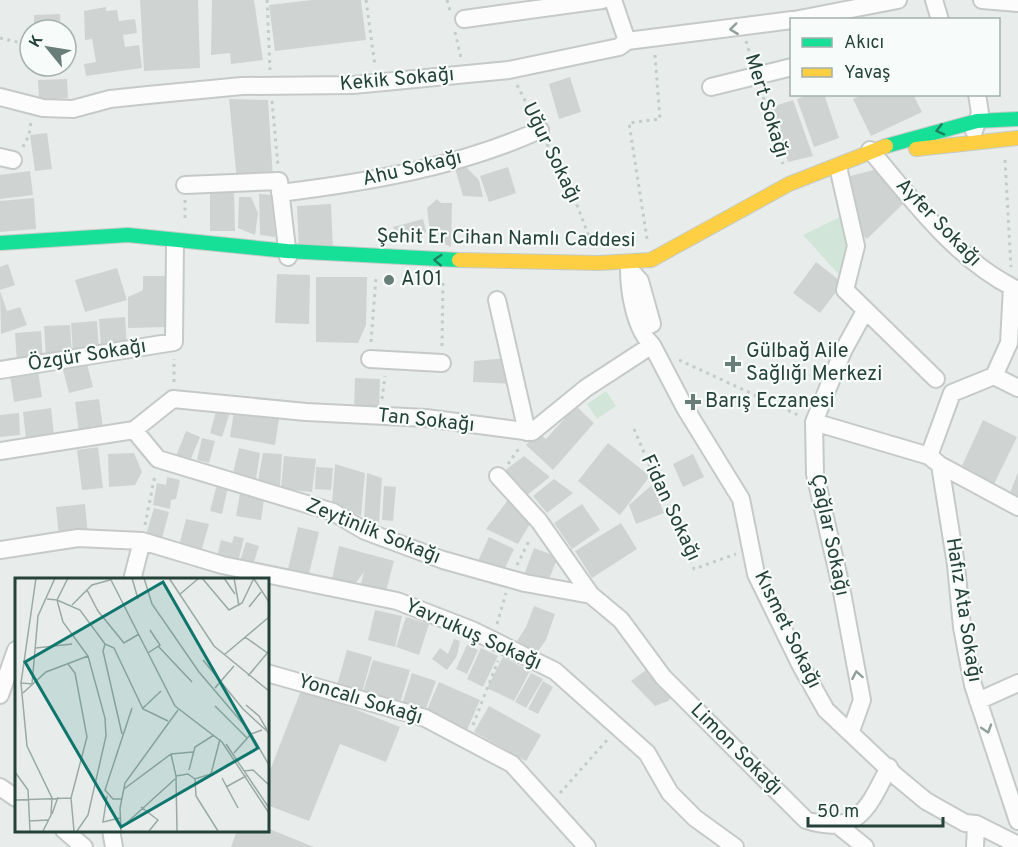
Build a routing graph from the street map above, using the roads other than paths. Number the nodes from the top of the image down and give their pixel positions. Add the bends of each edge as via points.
1 (602, 0) edge
2 (613, 0) edge
3 (898, 0) edge
4 (934, 0) edge
5 (982, 0) edge
6 (1018, 3) edge
7 (804, 18) edge
8 (939, 18) edge
9 (464, 19) dead end
10 (790, 20) edge
11 (627, 41) junction
12 (790, 67) edge
13 (711, 87) dead end
14 (977, 96) edge
15 (0, 97) edge
16 (1018, 119) edge
17 (977, 121) junction
18 (540, 130) road end
19 (1011, 139) edge
20 (970, 143) junction
21 (874, 154) junction
22 (839, 171) junction
23 (185, 185) road end
24 (280, 187) junction
25 (180, 242) junction
26 (0, 243) edge
27 (0, 254) edge
28 (288, 254) junction
29 (629, 269) junction
30 (498, 300) dead end
31 (865, 311) junction
32 (652, 345) junction
33 (379, 359) road end
34 (442, 363) road end
35 (0, 370) edge
36 (994, 376) junction
37 (936, 379) dead end
38 (1018, 388) edge
39 (814, 422) junction
40 (134, 430) junction
41 (530, 432) junction
42 (0, 451) edge
43 (935, 461) junction
44 (498, 476) road end
45 (1018, 507) edge
46 (142, 541) junction
47 (0, 550) edge
48 (133, 578) edge
49 (591, 595) junction
50 (15, 653) edge
51 (268, 673) edge
52 (1018, 683) edge
53 (0, 695) edge
54 (978, 701) junction
55 (851, 731) junction
56 (889, 767) junction
57 (0, 787) edge
58 (15, 797) edge
59 (1018, 821) edge
60 (976, 824) junction
61 (839, 826) junction
62 (65, 832) edge
63 (111, 832) edge
64 (1018, 845) edge
65 (84, 847) edge
66 (114, 847) edge
67 (587, 847) edge
68 (735, 847) edge
69 (864, 847) edge
70 (975, 847) edge

1 - 9 street
2 - 11 street
3 - 7 street, Kekik Sokağı
4 - 8 street
5 - 6 street
10 -> 11 street, Kekik Sokağı
11 - 15 street, Kekik Sokağı via 619,47 509,70 378,82 242,86 110,99 73,109
12 - 13 street
14 - 17 street
16 - 17 street, Şehit Er Cihan Namlı Caddesi
17 - 20 street
17 -> 21 street, Şehit Er Cihan Namlı Caddesi
18 - 24 street, Ahu Sokağı via 500,148 387,178
19 - 20 street, Şehit Er Cihan Namlı Caddesi
20 - 21 street, Şehit Er Cihan Namlı Caddesi
21 - 22 street, Şehit Er Cihan Namlı Caddesi
21 -> 28 street, Şehit Er Cihan Namlı Caddesi via 789,184 651,260 599,263
21 - 36 street, Ayfer Sokağı via 938,228 988,274 1012,287 1009,343
22 - 29 street, Şehit Er Cihan Namlı Caddesi via 793,190 652,267
22 - 31 street via 856,246 845,290
23 - 24 street, Ahu Sokağı
24 - 28 street
25 - 26 street, Şehit Er Cihan Namlı Caddesi via 128,235
25 - 27 street, Şehit Er Cihan Namlı Caddesi
25 - 28 street, Şehit Er Cihan Namlı Caddesi
25 - 35 street, Özgür Sokağı via 174,342
28 - 29 street, Şehit Er Cihan Namlı Caddesi via 376,268 443,272
29 - 32 street, Kısmet Sokağı via 640,281 655,336
30 - 41 street
31 - 37 street
31 - 39 street, Çağlar Sokağı via 843,351
32 - 41 street via 586,388
32 - 55 street, Kısmet Sokağı via 741,499 756,574 800,664 826,710
33 - 34 street
36 - 38 street
36 - 43 street via 952,393
39 - 43 street
55 -> 39 street, Çağlar Sokağı via 862,700 814,474
40 - 41 street, Tan Sokağı via 173,399 426,418
40 - 42 street
40 - 49 street, Zeytinlik Sokağı via 158,459 333,512 365,531 443,560 525,583
43 - 45 street
43 - 54 street, Hafız Ata Sokağı
44 - 49 street, Limon Sokağı via 539,521
46 - 47 street, Yavrukuş Sokağı via 78,538
46 - 48 street
46 - 68 street, Yavrukuş Sokağı via 222,565 397,602 472,630 555,671 647,753 670,793 695,818
49 - 61 street, Limon Sokağı via 621,621 663,677 806,820
50 - 53 street
51 - 67 street, Yoncalı Sokağı via 425,718 512,764
52 - 54 street
54 -> 59 street, Hafız Ata Sokağı
55 - 56 street, Kısmet Sokağı
56 - 60 street, Kısmet Sokağı via 969,815
56 - 61 street via 868,809
57 - 58 street
60 - 64 street, Kısmet Sokağı
60 - 70 street
61 - 69 street
62 - 65 street
63 - 66 street

